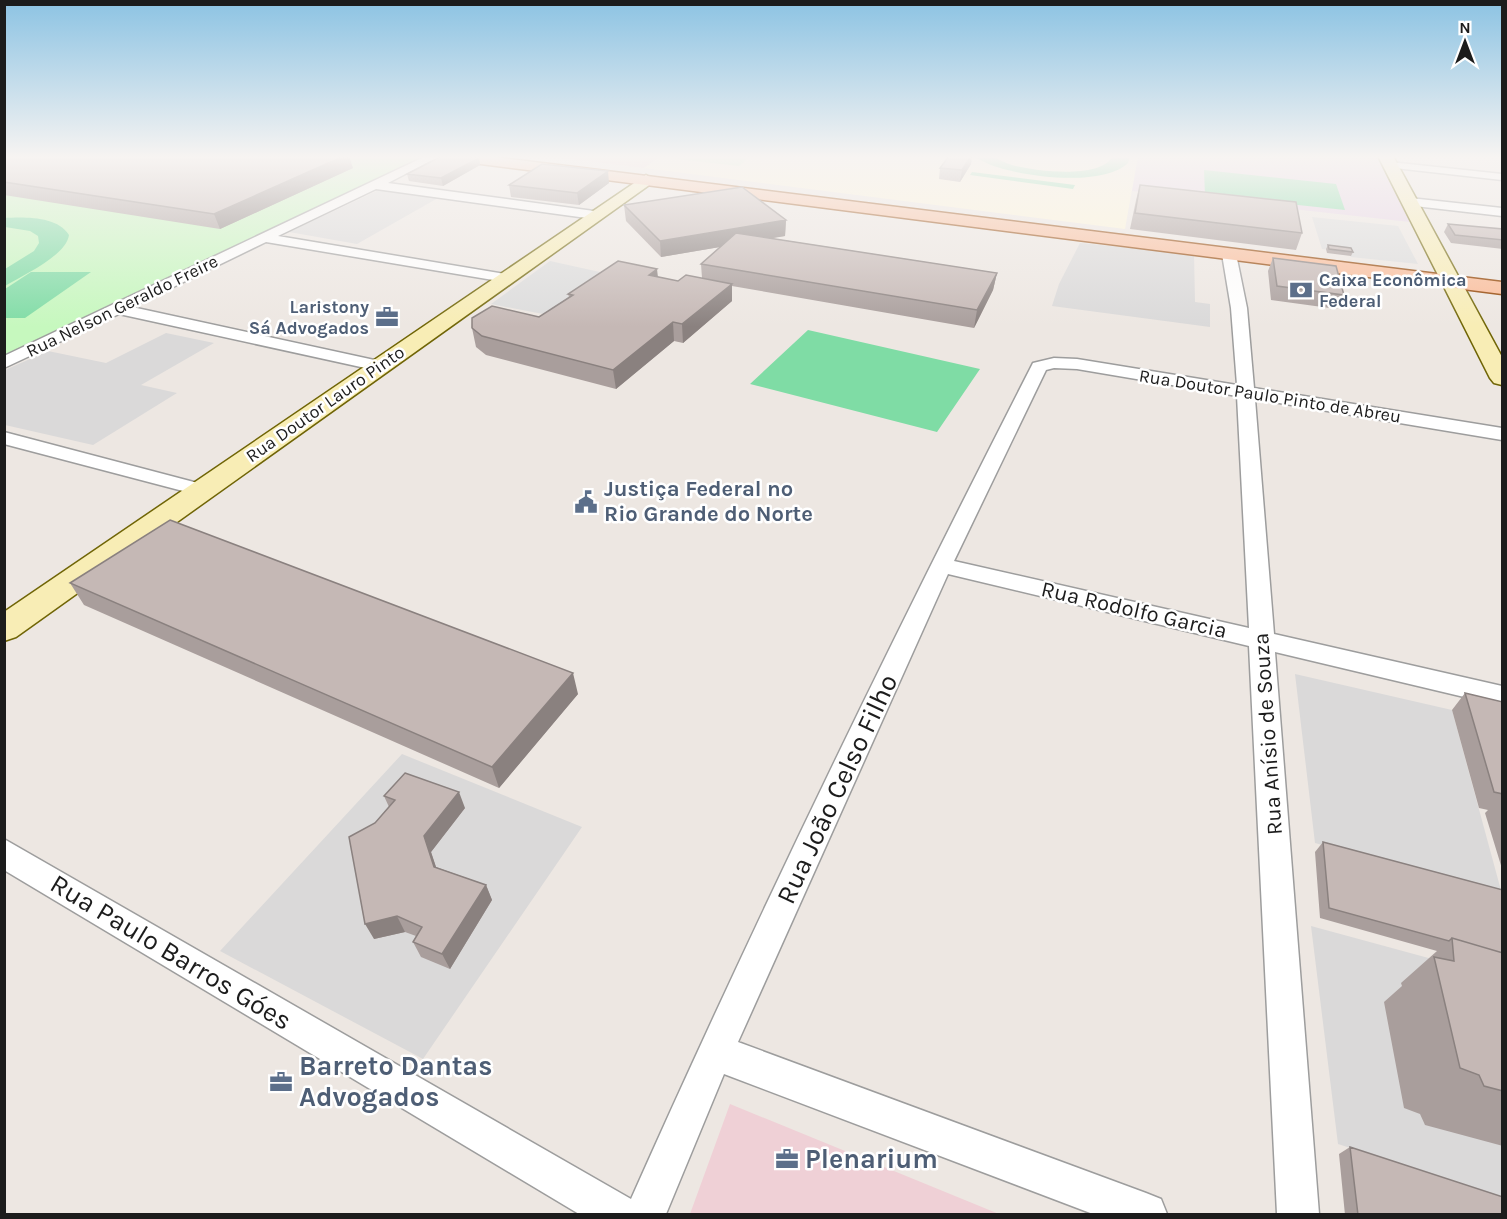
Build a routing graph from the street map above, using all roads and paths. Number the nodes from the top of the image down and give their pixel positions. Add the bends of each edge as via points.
1 (317, 213) edge
2 (578, 213) edge
3 (907, 213) edge
4 (965, 213) edge
5 (1416, 213) edge
6 (586, 214) joint
7 (264, 238) junction
8 (1229, 254) junction
9 (497, 276) junction
10 (1451, 278) junction
11 (1503, 280) edge
12 (1503, 288) edge
13 (119, 309) junction
14 (4, 363) edge
15 (370, 364) junction
16 (1038, 368) joint
17 (1503, 378) edge
18 (1245, 393) junction
19 (1503, 434) edge
20 (4, 438) edge
21 (193, 488) junction
22 (941, 565) junction
23 (4, 609) edge
24 (4, 629) edge
25 (1262, 640) junction
26 (1503, 696) edge
27 (4, 853) edge
28 (714, 1052) junction
29 (617, 1215) edge
30 (645, 1215) edge
31 (1146, 1215) edge
32 (1298, 1215) edge

1 - 7 street, Rua Nelson Geraldo Freire
2 - 6 street
3 - 8 main road
4 - 10 main road
5 - 10 street
6 - 9 street, Rua Doutor Lauro Pinto
7 - 9 street
7 - 13 street, Rua Nelson Geraldo Freire
8 - 10 main road
8 - 18 street, Rua Anísio de Souza via 1239,308
9 - 15 street, Rua Doutor Lauro Pinto
10 - 11 main road
10 - 12 main road
10 - 17 street
13 - 14 street, Rua Nelson Geraldo Freire
13 - 15 street
15 - 21 street, Rua Doutor Lauro Pinto
16 - 18 street, Rua Doutor Paulo Pinto de Abreu via 1047,364 1077,364
16 - 22 street, Rua João Celso Filho
18 - 19 street, Rua Doutor Paulo Pinto de Abreu
18 - 25 street, Rua Anísio de Souza
20 - 21 street
21 - 23 street, Rua Doutor Lauro Pinto
21 - 24 street, Rua Doutor Lauro Pinto
22 - 25 street, Rua Rodolfo Garcia
22 - 28 street, Rua João Celso Filho
25 - 26 street, Rua Rodolfo Garcia
25 - 32 street, Rua Anísio de Souza
27 - 29 street, Rua Paulo Barros Góes
28 - 30 street, Rua João Celso Filho
28 - 31 street

